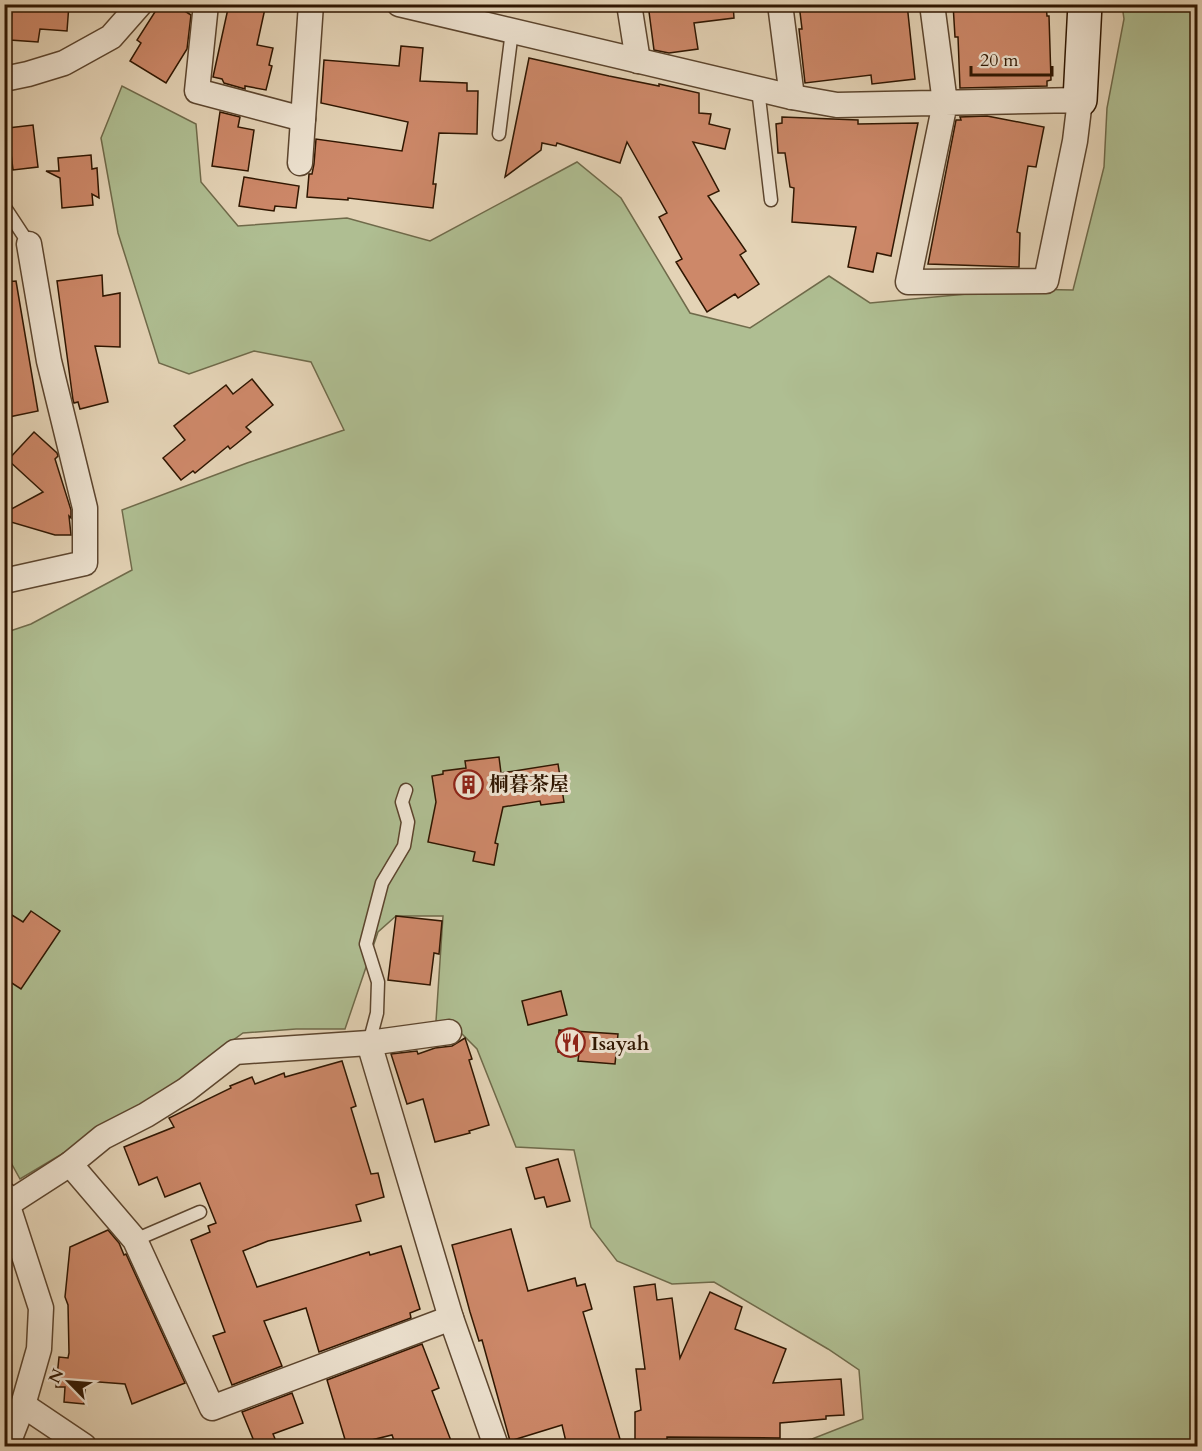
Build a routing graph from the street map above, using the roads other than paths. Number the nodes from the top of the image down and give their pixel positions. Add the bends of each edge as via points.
1 (140, 4) edge
2 (206, 4) edge
3 (311, 4) edge
4 (399, 4) edge
5 (629, 4) edge
6 (780, 4) edge
7 (932, 4) edge
8 (1085, 4) edge
9 (482, 14) edge
10 (512, 31) junction
11 (638, 61) junction
12 (4, 79) edge
13 (758, 89) junction
14 (792, 97) junction
15 (1080, 100) junction
16 (945, 103) junction
17 (303, 118) junction
18 (499, 134) dead end
19 (300, 163) dead end
20 (771, 200) dead end
21 (4, 206) edge
22 (29, 244) joint
23 (4, 581) edge
24 (406, 790) dead end
25 (449, 1032) dead end
26 (369, 1043) junction
27 (70, 1164) junction
28 (6, 1199) edge
29 (200, 1212) dead end
30 (135, 1240) junction
31 (451, 1318) junction
32 (22, 1405) junction
33 (7, 1446) edge
34 (84, 1446) edge
35 (496, 1446) edge

1 - 12 street via 111,37 64,63
2 - 17 street via 197,91
3 - 17 street
4 - 9 street
5 - 11 street
6 - 14 street
7 - 16 street
8 - 15 street
9 - 10 street
10 - 11 street
10 - 18 lane
11 - 13 street
13 - 14 street
13 - 20 lane
14 - 16 street via 837,105
15 - 16 street
15 - 16 street via 1046,280 909,282
17 - 19 street
21 - 22 lane
22 - 23 street via 49,361 85,508 85,563
24 - 26 lane via 402,802 408,822 404,846 382,883 366,944 378,982 377,1013
25 - 26 street
26 - 27 street via 235,1052 147,1115 103,1137
26 - 31 street
27 - 28 street
27 - 30 street
28 - 32 street via 41,1308 39,1349
29 - 30 lane
30 - 31 street via 212,1408
31 - 35 street
32 - 33 street
32 - 34 street

